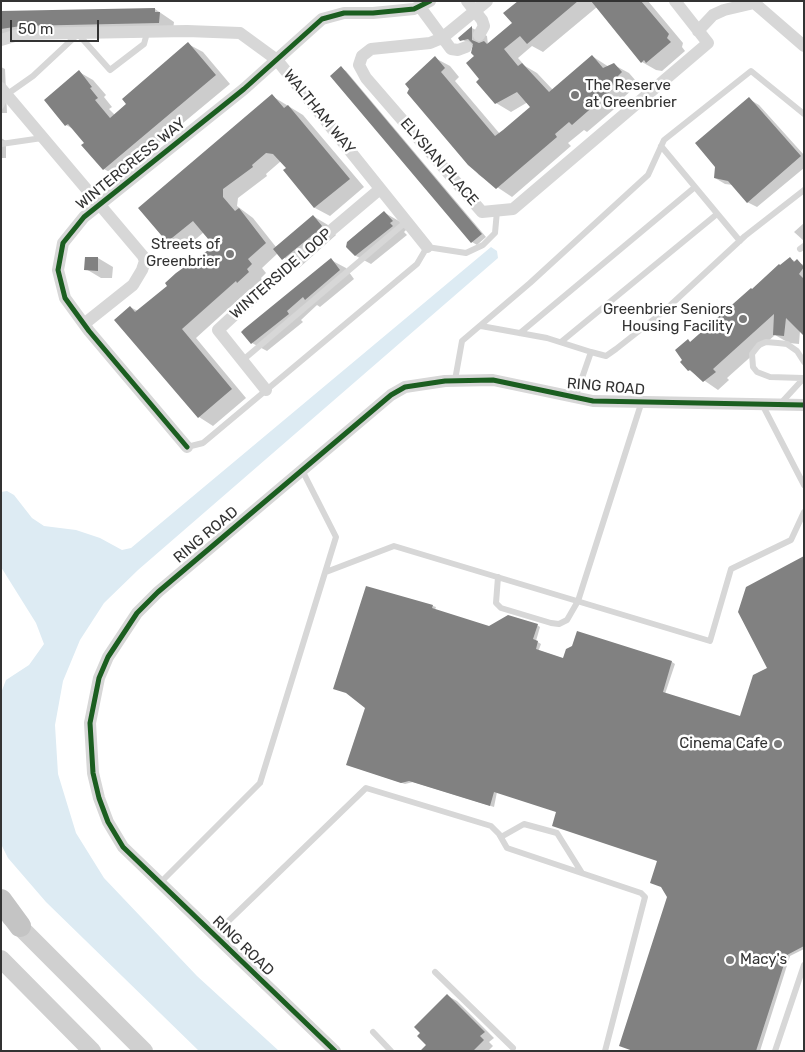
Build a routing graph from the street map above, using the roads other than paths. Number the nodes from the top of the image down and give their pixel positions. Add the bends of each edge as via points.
1 (467, 1) edge
2 (487, 1) edge
3 (675, 1) edge
4 (753, 2) edge
5 (425, 4) edge
6 (475, 12) junction
7 (698, 31) junction
8 (146, 32) junction
9 (78, 34) junction
10 (480, 35) dead end
11 (442, 38) junction
12 (1, 40) edge
13 (804, 46) edge
14 (466, 47) dead end
15 (277, 60) junction
16 (3, 96) edge
17 (804, 114) edge
18 (43, 138) junction
19 (1, 144) edge
20 (661, 146) junction
21 (695, 187) junction
22 (380, 189) junction
23 (804, 190) edge
24 (101, 204) junction
25 (497, 211) junction
26 (717, 214) junction
27 (407, 222) junction
28 (740, 241) junction
29 (427, 247) junction
30 (84, 324) junction
31 (481, 326) junction
32 (520, 333) junction
33 (561, 342) junction
34 (590, 352) junction
35 (242, 360) junction
36 (804, 362) edge
37 (804, 378) edge
38 (455, 380) junction
39 (266, 390) junction
40 (575, 399) junction
41 (641, 404) junction
42 (762, 404) junction
43 (780, 404) junction
44 (804, 404) edge
45 (187, 447) joint
46 (302, 470) junction
47 (804, 485) edge
48 (804, 512) edge
49 (326, 572) junction
50 (498, 577) junction
51 (578, 601) junction
52 (501, 837) junction
53 (582, 873) junction
54 (160, 883) junction
55 (1, 900) edge
56 (1, 908) edge
57 (20, 926) junction
58 (214, 935) junction
59 (1, 958) edge
60 (804, 964) edge
61 (435, 972) dead end
62 (373, 1032) dead end
63 (513, 1048) dead end
64 (92, 1051) edge
65 (144, 1051) edge
66 (335, 1051) edge
67 (391, 1051) edge
68 (605, 1051) edge
69 (776, 1051) edge

1 - 6 street
2 - 6 street, ELYSIAN PLACE
3 - 7 street, ELYSIAN PLACE
4 - 7 street via 713,15
4 - 13 street
5 - 11 street
5 - 15 street, WINTERCRESS WAY via 373,13 344,12 322,19
6 - 10 street via 484,26
6 - 11 street, ELYSIAN PLACE
7 - 25 street, ELYSIAN PLACE via 708,43 513,209
8 - 9 street, WALTHAM WAY
8 - 9 lane via 144,44 110,70
8 - 15 street, WALTHAM WAY via 240,33
9 - 12 street, WALTHAM WAY via 21,34
9 - 16 lane via 33,76
11 - 14 street via 451,48
11 - 25 street, ELYSIAN PLACE via 430,43 371,49 362,56 359,65 366,78 482,212
15 - 22 street, WALTHAM WAY
15 - 24 street, WINTERCRESS WAY
16 - 18 street
17 - 20 lane via 752,71 664,140
18 - 19 lane
18 - 24 street
20 - 21 lane
20 - 31 lane via 648,175
21 - 26 lane
21 - 32 lane
22 - 27 street, WALTHAM WAY
22 - 35 street, WINTERSIDE LOOP via 218,330
23 - 28 lane
24 - 30 street, WINTERCRESS WAY via 84,217 63,243 58,270 65,298
24 - 30 street via 145,261 128,291
25 - 29 lane via 495,233 483,245 466,253
26 - 28 lane
26 - 33 lane
27 - 29 street, WALTHAM WAY
27 - 35 lane
28 - 34 lane via 616,350 606,356
29 - 39 lane via 417,264
30 - 45 street, WINTERCRESS WAY
31 - 32 lane
31 - 38 lane via 462,342
32 - 33 lane
33 - 34 lane
34 - 40 lane
35 - 39 street, WINTERSIDE LOOP
36 - 37 lane via 797,351 778,342 759,345 752,354 753,367 757,372 770,377
37 - 43 lane
38 - 40 street, RING ROAD via 492,380
38 - 46 street, RING ROAD via 413,385 398,391
39 - 45 lane via 202,443
40 - 41 street, RING ROAD
41 - 42 street, RING ROAD
41 - 51 lane
42 - 43 street, RING ROAD
42 - 47 lane
43 - 44 street, RING ROAD
46 - 49 lane via 336,538
46 - 54 street, RING ROAD via 137,613 119,637 99,678 90,728 91,756 99,798 123,848
48 - 51 lane via 791,540 731,569 710,641
49 - 50 lane via 394,546
49 - 54 lane via 260,783
50 - 51 lane
50 - 51 lane via 496,603 501,608 559,624 567,620
52 - 53 lane via 507,848
52 - 53 lane via 524,824 557,833
52 - 58 lane via 491,826 366,788
53 - 68 lane via 641,892 645,897
54 - 58 street, RING ROAD
55 - 57 highway
56 - 57 main road
57 - 65 main road
58 - 66 street, RING ROAD
59 - 64 main road
60 - 69 lane
61 - 63 lane
62 - 67 lane

